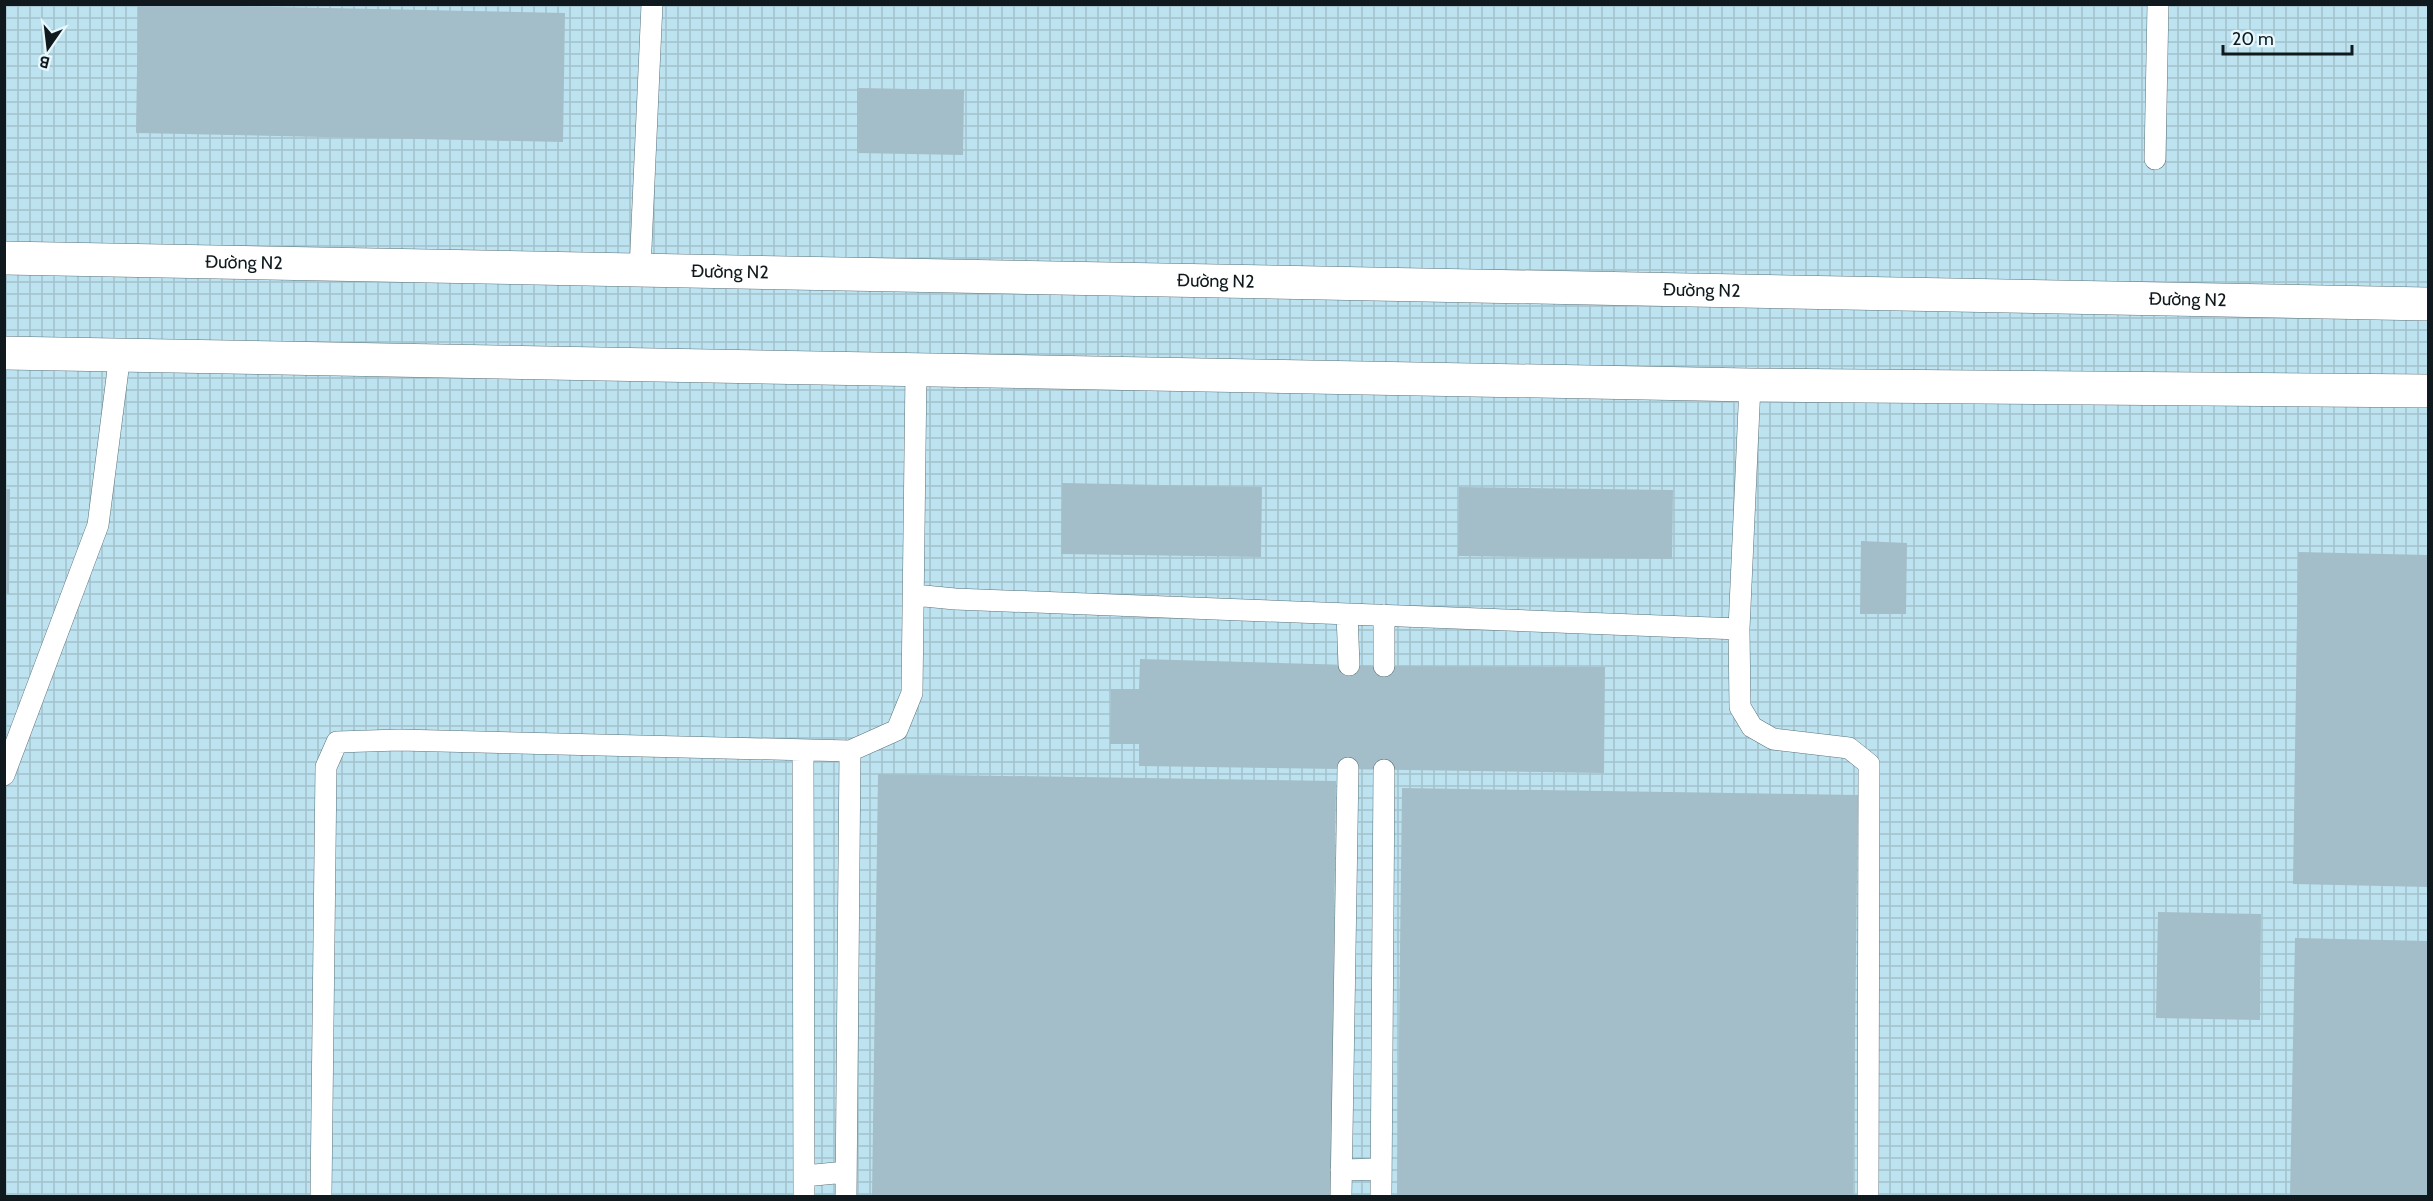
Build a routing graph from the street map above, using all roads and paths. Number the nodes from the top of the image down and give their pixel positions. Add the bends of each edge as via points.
1 (652, 4) edge
2 (2158, 4) edge
3 (2155, 159) dead end
4 (4, 258) edge
5 (640, 270) junction
6 (2428, 304) edge
7 (4, 353) edge
8 (120, 354) junction
9 (916, 371) junction
10 (1750, 385) junction
11 (2428, 391) edge
12 (914, 595) junction
13 (1347, 614) junction
14 (1384, 615) junction
15 (1739, 629) junction
16 (1349, 665) dead end
17 (1384, 666) dead end
18 (803, 750) junction
19 (850, 751) junction
20 (1348, 768) dead end
21 (1384, 770) dead end
22 (4, 775) edge
23 (1381, 1168) junction
24 (1341, 1170) junction
25 (846, 1172) junction
26 (804, 1186) edge
27 (321, 1197) edge
28 (846, 1197) edge
29 (1341, 1197) edge
30 (1381, 1197) edge
31 (1868, 1197) edge

1 - 5 lane
2 - 3 lane
4 - 5 street, Đường N2
5 - 6 street, Đường N2
7 - 8 street
8 - 9 street
8 - 22 lane via 98,525
9 - 10 street
9 - 12 lane
10 - 11 street
10 - 15 lane
12 - 13 lane
12 - 19 lane via 912,693 897,730
13 - 14 lane
13 - 16 lane
14 - 15 lane
14 - 17 lane
15 - 31 lane via 1740,707 1752,728 1773,739 1849,748 1869,764
18 - 19 lane
18 - 26 lane
18 - 27 lane via 399,740 337,742 326,767
19 - 25 lane
20 - 24 lane
21 - 23 lane
23 - 24 lane
23 - 30 lane
24 - 29 lane
25 - 26 lane
25 - 28 lane

